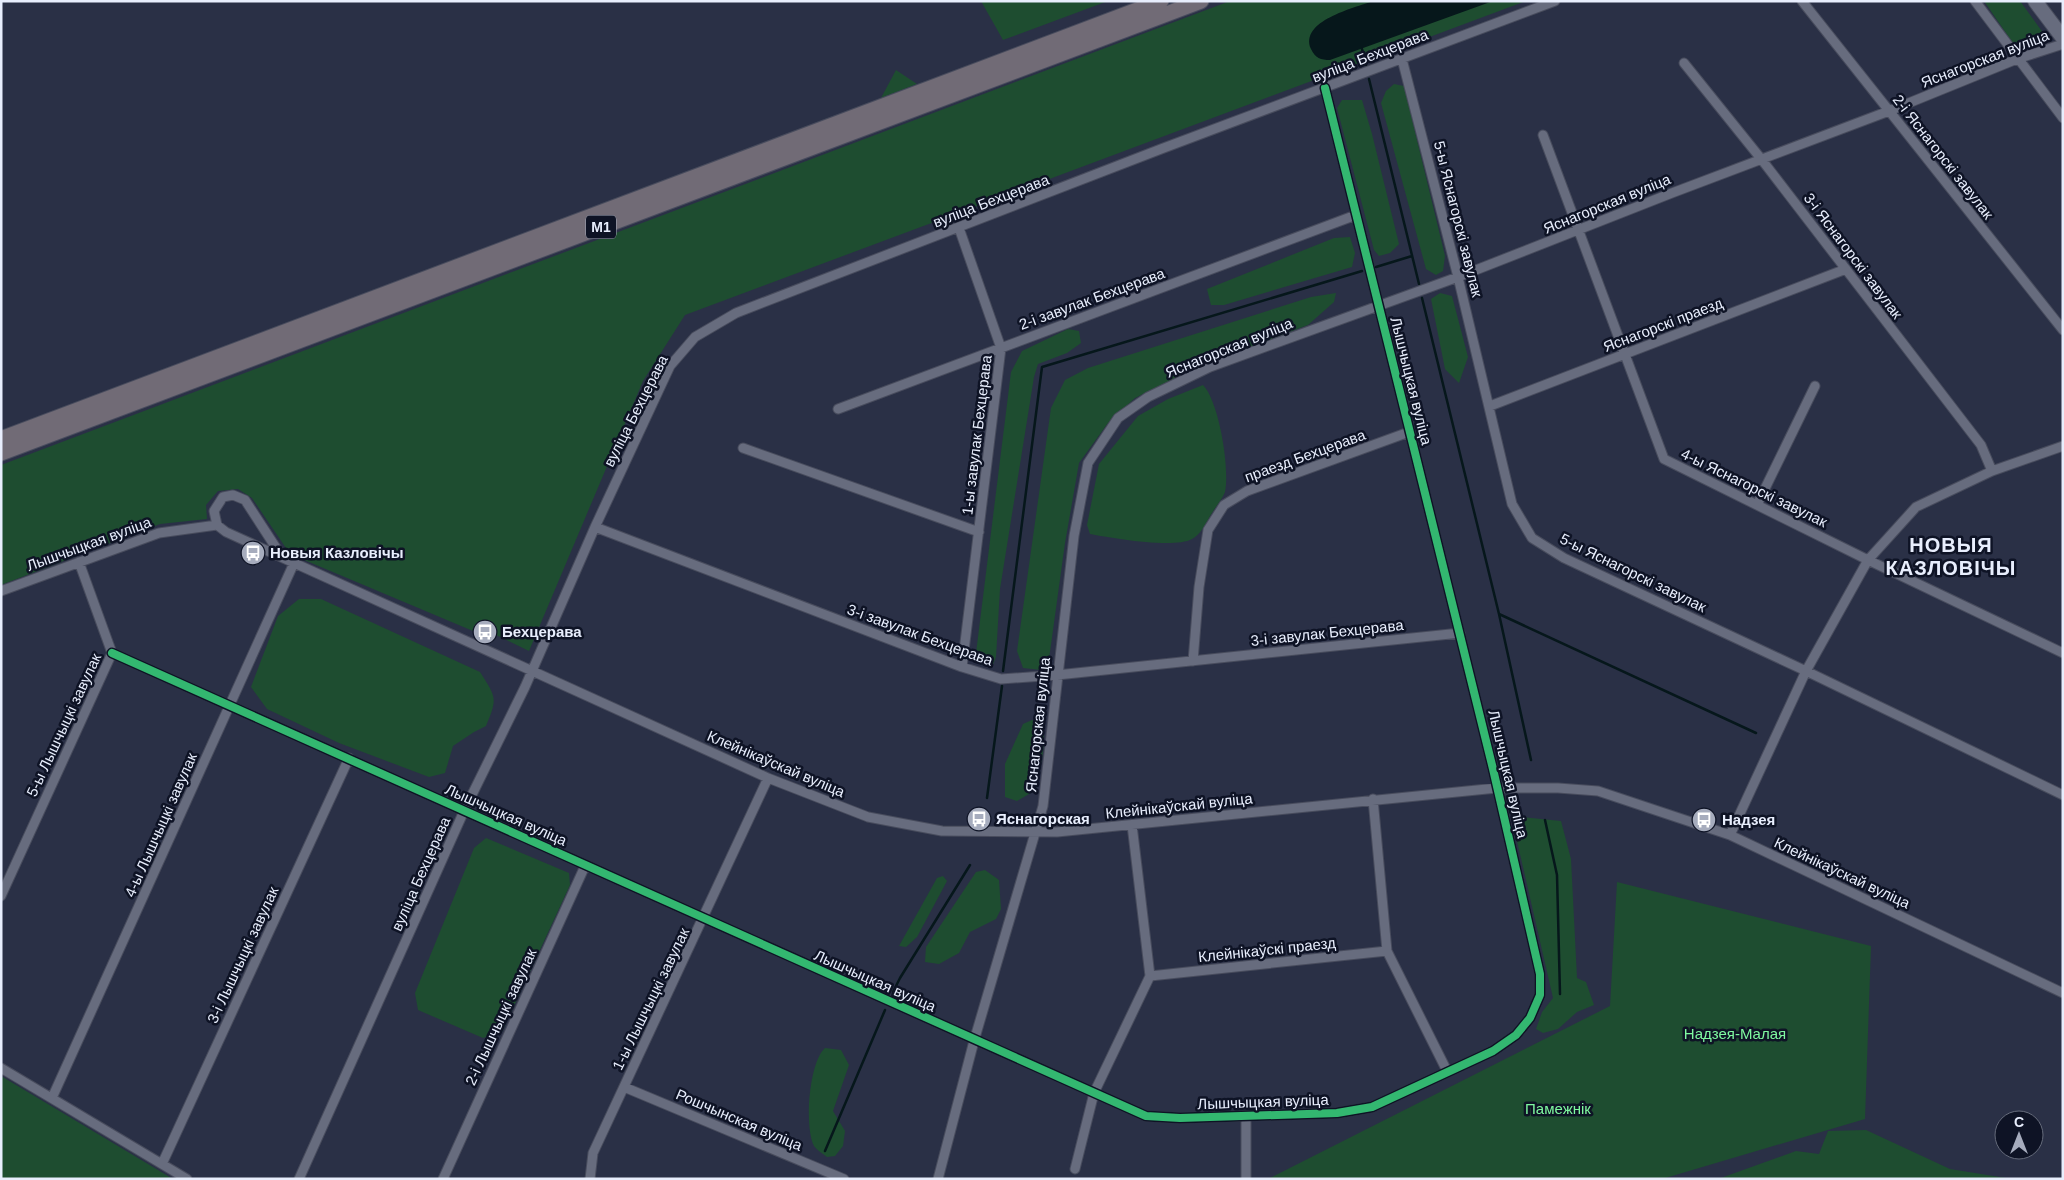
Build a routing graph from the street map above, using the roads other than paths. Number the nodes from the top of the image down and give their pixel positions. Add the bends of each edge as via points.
1 (1161, 1) edge
2 (1201, 1) edge
3 (1555, 1) edge
4 (1802, 1) edge
5 (1975, 1) edge
6 (2035, 1) edge
7 (2063, 38) edge
8 (2063, 44) edge
9 (1402, 59) junction
10 (2017, 59) junction
11 (1684, 63) dead end
12 (1325, 88) junction
13 (1889, 111) junction
14 (2063, 118) edge
15 (1543, 135) dead end
16 (1762, 160) junction
17 (1356, 215) junction
18 (959, 228) junction
19 (1578, 231) junction
20 (1846, 269) junction
21 (1458, 277) junction
22 (1378, 306) junction
23 (2063, 330) edge
24 (1002, 348) junction
25 (1624, 355) junction
26 (1815, 386) dead end
27 (1490, 406) junction
28 (838, 409) dead end
29 (1409, 432) junction
30 (1, 439) edge
31 (2063, 446) edge
32 (743, 448) dead end
33 (1, 453) edge
34 (1992, 471) junction
35 (1757, 505) junction
36 (217, 525) junction
37 (595, 526) junction
38 (979, 532) junction
39 (282, 557) junction
40 (1868, 560) junction
41 (79, 562) junction
42 (294, 563) junction
43 (1, 591) edge
44 (1460, 633) junction
45 (112, 653) junction
46 (2063, 653) edge
47 (1192, 661) junction
48 (962, 667) junction
49 (532, 670) junction
50 (1806, 671) junction
51 (1057, 675) junction
52 (230, 705) junction
53 (349, 758) junction
54 (768, 778) junction
55 (1497, 788) junction
56 (2063, 795) edge
57 (1373, 799) junction
58 (464, 812) junction
59 (1132, 825) junction
60 (1036, 833) junction
61 (1730, 835) junction
62 (585, 866) junction
63 (1, 896) edge
64 (704, 919) junction
65 (1387, 951) junction
66 (1150, 976) junction
67 (2063, 993) edge
68 (974, 1041) junction
69 (1, 1068) edge
70 (1447, 1071) junction
71 (624, 1087) junction
72 (1094, 1093) junction
73 (52, 1098) junction
74 (1246, 1116) junction
75 (162, 1164) junction
76 (1075, 1169) dead end
77 (187, 1179) edge
78 (299, 1179) edge
79 (443, 1179) edge
80 (590, 1179) edge
81 (844, 1179) edge
82 (938, 1179) edge
83 (1246, 1179) edge

1 - 30 highway, М1
2 - 33 highway, М1
3 - 9 street, вуліца Бехцерава
4 - 13 street, 2-і Яснагорскі завулак
5 - 10 street
6 - 7 main road
8 - 10 street, Яснагорская вуліца
9 - 12 street, вуліца Бехцерава
9 - 21 street, 5-ы Яснагорскі завулак
10 - 13 street, Яснагорская вуліца
10 - 14 street
11 - 16 street, 3-і Яснагорскі завулак
12 - 17 street, Лышчыцкая вуліца
12 - 18 street, вуліца Бехцерава
13 - 16 street, Яснагорская вуліца
13 - 23 street, 2-і Яснагорскі завулак
15 - 19 street, 4-ы Яснагорскі завулак
16 - 19 street, Яснагорская вуліца
16 - 20 street, 3-і Яснагорскі завулак
17 - 22 street, Лышчыцкая вуліца
17 - 24 street, 2-і завулак Бехцерава
18 - 24 street, 1-ы завулак Бехцерава
18 - 37 street, вуліца Бехцерава via 736,313 695,337 670,366
19 - 21 street, Яснагорская вуліца
19 - 25 street, 4-ы Яснагорскі завулак
20 - 25 street, Яснагорскі праезд
20 - 34 street, 3-і Яснагорскі завулак via 1981,445
21 - 22 street, Яснагорская вуліца
21 - 27 street, 5-ы Яснагорскі завулак
22 - 29 street, Лышчыцкая вуліца
22 - 51 street, Яснагорская вуліца via 1210,367 1148,397 1118,418 1088,463 1074,536
24 - 28 street, 2-і завулак Бехцерава
24 - 38 street, 1-ы завулак Бехцерава
25 - 27 street, Яснагорскі праезд
25 - 35 street, 4-ы Яснагорскі завулак via 1664,459
26 - 35 street
27 - 50 street, 5-ы Яснагорскі завулак via 1512,504 1532,538 1564,558
29 - 44 street, Лышчыцкая вуліца
29 - 47 street, праезд Бехцерава via 1247,491 1224,505 1208,530
31 - 34 street
32 - 38 street, 1-ы завулак Бехцерава
34 - 40 street via 1916,507
35 - 40 street, 4-ы Яснагорскі завулак
36 - 39 street, Клейнікаўскай вуліца
36 - 39 street via 214,511 223,497 239,496 245,500
36 - 41 street, Лышчыцкая вуліца via 159,533
37 - 48 street, 3-і завулак Бехцерава
37 - 49 street, вуліца Бехцерава
38 - 48 street, 1-ы завулак Бехцерава
39 - 42 street, Клейнікаўскай вуліца
40 - 46 street, 4-ы Яснагорскі завулак
40 - 50 street
41 - 43 street, Лышчыцкая вуліца
41 - 45 street, 5-ы Лышчыцкі завулак
42 - 49 street, Клейнікаўскай вуліца
42 - 52 street, 4-ы Лышчыцкі завулак
44 - 47 street, 3-і завулак Бехцерава
44 - 55 street, Лышчыцкая вуліца
45 - 52 street, Лышчыцкая вуліца
45 - 63 street, 5-ы Лышчыцкі завулак
47 - 51 street, 3-і завулак Бехцерава
48 - 51 street, 3-і завулак Бехцерава via 1002,678
49 - 54 street, Клейнікаўскай вуліца
49 - 58 street, вуліца Бехцерава
50 - 56 street, 5-ы Яснагорскі завулак
50 - 61 street
51 - 60 street, Яснагорская вуліца via 1043,806
52 - 53 street, Лышчыцкая вуліца
52 - 73 street, 4-ы Лышчыцкі завулак
53 - 58 street, Лышчыцкая вуліца
53 - 75 street, 3-і Лышчыцкі завулак
54 - 60 street, Клейнікаўскай вуліца via 868,817 942,831
54 - 64 street, 1-ы Лышчыцкі завулак
55 - 57 street, Клейнікаўскай вуліца
55 - 61 street, Клейнікаўскай вуліца via 1598,791
55 - 70 street, Лышчыцкая вуліца via 1540,974 1540,995 1530,1018 1516,1035 1493,1051
57 - 59 street, Клейнікаўскай вуліца
57 - 65 street
58 - 62 street, Лышчыцкая вуліца
58 - 78 street, вуліца Бехцерава
59 - 60 street, Клейнікаўскай вуліца
59 - 66 street
60 - 68 street, Яснагорская вуліца
61 - 67 street, Клейнікаўскай вуліца
62 - 64 street, Лышчыцкая вуліца
62 - 79 street, 2-і Лышчыцкі завулак
64 - 68 street, Лышчыцкая вуліца
64 - 71 street, 1-ы Лышчыцкі завулак
65 - 66 street, Клейнікаўскі праезд
65 - 70 street
66 - 72 street
68 - 72 street, Лышчыцкая вуліца
68 - 82 street, Яснагорская вуліца
69 - 73 street
70 - 74 street, Лышчыцкая вуліца via 1372,1107 1338,1113
71 - 80 street, 1-ы Лышчыцкі завулак via 593,1154
71 - 81 street, Рошчынская вуліца
72 - 74 street, Лышчыцкая вуліца via 1146,1116
72 - 76 street
73 - 75 street
74 - 83 street
75 - 77 street

